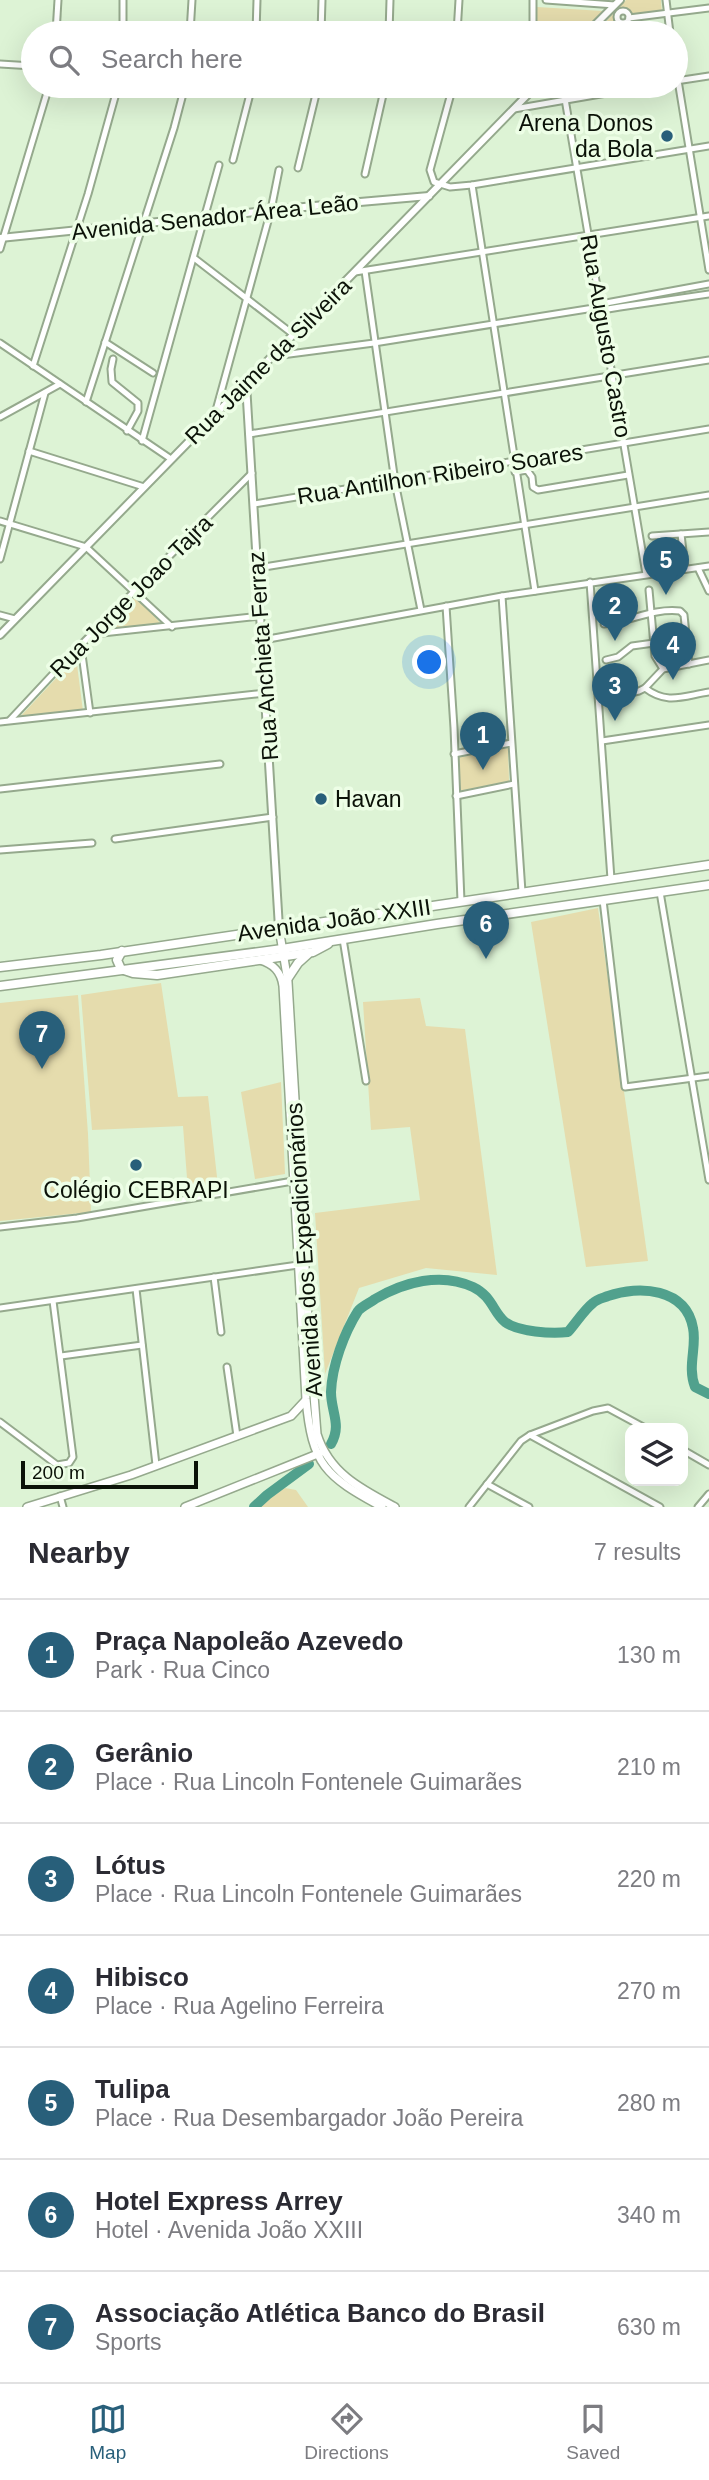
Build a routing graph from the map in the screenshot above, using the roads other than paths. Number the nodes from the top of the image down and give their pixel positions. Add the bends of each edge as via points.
1 (58, 0) edge
2 (123, 0) edge
3 (192, 0) edge
4 (257, 0) edge
5 (322, 0) edge
6 (390, 0) edge
7 (459, 0) edge
8 (533, 0) edge
9 (546, 0) edge
10 (666, 0) edge
11 (573, 1) edge
12 (618, 3) edge
13 (709, 8) edge
14 (667, 15) junction
15 (629, 18) dead end
16 (57, 21) edge
17 (122, 21) edge
18 (191, 21) edge
19 (256, 21) edge
20 (321, 21) edge
21 (389, 21) edge
22 (458, 21) edge
23 (533, 21) edge
24 (599, 21) edge
25 (668, 21) edge
26 (0, 64) edge
27 (21, 65) edge
28 (709, 76) edge
29 (688, 79) edge
30 (45, 98) edge
31 (115, 98) edge
32 (182, 98) edge
33 (249, 98) edge
34 (315, 98) edge
35 (382, 98) edge
36 (450, 98) edge
37 (525, 98) edge
38 (571, 98) edge
39 (680, 98) edge
40 (565, 99) junction
41 (514, 109) junction
42 (709, 146) edge
43 (689, 149) junction
44 (233, 160) dead end
45 (219, 165) dead end
46 (577, 167) junction
47 (298, 168) dead end
48 (279, 170) dead end
49 (365, 174) dead end
50 (439, 185) junction
51 (472, 185) junction
52 (429, 196) junction
53 (271, 210) junction
54 (709, 215) edge
55 (205, 217) junction
56 (700, 217) junction
57 (143, 224) junction
58 (75, 230) junction
59 (588, 235) junction
60 (2, 238) edge
61 (0, 249) edge
62 (482, 253) junction
63 (194, 258) junction
64 (709, 270) edge
65 (365, 271) junction
66 (355, 272) junction
67 (709, 284) edge
68 (709, 294) edge
69 (246, 298) junction
70 (600, 307) junction
71 (493, 324) junction
72 (294, 335) junction
73 (105, 342) junction
74 (0, 343) edge
75 (374, 343) junction
76 (274, 356) junction
77 (113, 359) dead end
78 (709, 360) edge
79 (33, 366) junction
80 (153, 373) dead end
81 (612, 376) junction
82 (60, 384) junction
83 (246, 384) junction
84 (45, 393) junction
85 (503, 394) junction
86 (86, 401) junction
87 (215, 414) junction
88 (384, 414) junction
89 (0, 417) edge
90 (709, 429) edge
91 (127, 431) junction
92 (249, 434) junction
93 (142, 441) junction
94 (624, 443) junction
95 (29, 451) junction
96 (171, 459) junction
97 (513, 463) junction
98 (252, 472) junction
99 (515, 472) junction
100 (628, 475) junction
101 (395, 482) junction
102 (144, 487) junction
103 (709, 495) edge
104 (254, 504) junction
105 (633, 506) junction
106 (0, 521) edge
107 (9, 524) junction
108 (524, 525) junction
109 (709, 532) edge
110 (681, 534) junction
111 (652, 537) dead end
112 (407, 544) junction
113 (86, 547) junction
114 (0, 559) edge
115 (709, 566) edge
116 (258, 568) junction
117 (698, 568) junction
118 (685, 569) junction
119 (646, 573) junction
120 (590, 582) junction
121 (649, 590) dead end
122 (134, 591) junction
123 (535, 591) junction
124 (709, 591) edge
125 (502, 596) junction
126 (446, 606) junction
127 (421, 610) junction
128 (653, 613) junction
129 (0, 615) edge
130 (261, 616) junction
131 (15, 619) junction
132 (604, 624) dead end
133 (172, 627) junction
134 (92, 634) junction
135 (0, 635) edge
136 (263, 640) junction
137 (654, 643) junction
138 (81, 646) junction
139 (606, 660) dead end
140 (709, 660) edge
141 (689, 664) junction
142 (663, 668) junction
143 (645, 688) junction
144 (709, 692) edge
145 (266, 693) junction
146 (600, 700) junction
147 (90, 713) junction
148 (10, 720) junction
149 (0, 722) edge
150 (709, 725) edge
151 (602, 741) junction
152 (511, 743) junction
153 (454, 754) junction
154 (220, 764) dead end
155 (514, 783) junction
156 (0, 789) edge
157 (456, 796) junction
158 (273, 817) junction
159 (115, 839) dead end
160 (92, 843) dead end
161 (0, 850) edge
162 (709, 865) edge
163 (611, 879) junction
164 (709, 885) edge
165 (522, 892) junction
166 (660, 892) junction
167 (603, 900) junction
168 (458, 902) junction
169 (432, 906) junction
170 (456, 921) junction
171 (437, 924) junction
172 (279, 928) junction
173 (338, 940) junction
174 (122, 951) junction
175 (313, 951) junction
176 (282, 953) junction
177 (101, 955) junction
178 (259, 959) junction
179 (0, 967) edge
180 (121, 969) junction
181 (100, 972) junction
182 (285, 979) junction
183 (0, 986) edge
184 (709, 1076) edge
185 (692, 1079) junction
186 (366, 1081) dead end
187 (706, 1144) edge
188 (709, 1180) edge
189 (293, 1181) junction
190 (0, 1227) edge
191 (298, 1265) junction
192 (214, 1277) junction
193 (136, 1289) junction
194 (53, 1301) junction
195 (0, 1308) edge
196 (221, 1332) dead end
197 (142, 1346) junction
198 (61, 1356) junction
199 (227, 1367) dead end
200 (306, 1399) junction
201 (291, 1416) junction
202 (308, 1420) junction
203 (0, 1422) edge
204 (636, 1423) edge
205 (316, 1425) junction
206 (530, 1435) junction
207 (237, 1436) junction
208 (320, 1453) junction
209 (688, 1453) edge
210 (156, 1465) junction
211 (709, 1465) edge
212 (487, 1484) junction
213 (709, 1494) edge
214 (60, 1496) junction
215 (27, 1507) edge
216 (63, 1507) edge
217 (185, 1507) edge
218 (382, 1507) edge
219 (395, 1507) edge
220 (469, 1507) edge
221 (528, 1507) edge
222 (660, 1507) edge
223 (698, 1507) edge

1 - 16 street
2 - 17 street
3 - 18 street
4 - 19 street
5 - 20 street
6 - 21 street
7 - 22 street
8 - 23 street
9 - 11 street
10 - 14 street
11 - 12 street
12 - 24 street
13 - 14 street
14 - 15 street
14 - 25 street
26 - 27 street
28 - 29 street
30 - 60 street
31 - 58 street
32 - 57 street
33 - 44 street
34 - 47 street
35 - 49 street
36 - 50 street via 430,170
37 - 41 street, Rua Jaime da Silveira
38 - 40 street
39 - 43 street
40 - 41 street
40 - 46 street, Rua Augusto Castro
41 - 50 street, Rua Jaime da Silveira
42 - 43 street
43 - 46 street
43 - 56 street
45 - 55 street
46 - 51 street
46 - 59 street, Rua Augusto Castro
48 - 53 street
50 - 51 street
50 - 52 street, Rua Jaime da Silveira
51 - 62 street
52 - 53 street, Avenida Senador Área Leão
52 - 66 street, Rua Jaime da Silveira
53 - 55 street, Avenida Senador Área Leão
53 - 69 street
54 - 56 street
55 - 57 street, Avenida Senador Área Leão
55 - 63 street
56 - 59 street
56 - 64 street
57 - 58 street, Avenida Senador Área Leão
57 - 73 street
58 - 60 street, Avenida Senador Área Leão
58 - 79 street
59 - 62 street
59 - 70 street, Rua Augusto Castro
60 - 61 street
62 - 65 street
62 - 71 street
63 - 69 street
63 - 93 street
65 - 66 street
65 - 75 street
66 - 72 street, Rua Jaime da Silveira
67 - 70 street
68 - 70 street
69 - 72 street
69 - 87 street
70 - 71 street
70 - 81 street, Rua Augusto Castro
71 - 75 street
71 - 85 street
72 - 76 street, Rua Jaime da Silveira
73 - 80 street
73 - 86 street
74 - 79 street
75 - 76 street
75 - 88 street
76 - 83 street, Rua Jaime da Silveira
77 - 91 street via 112,382 138,403
78 - 81 street
79 - 82 street
81 - 85 street via 515,396
81 - 94 street, Rua Augusto Castro
82 - 84 street
82 - 86 street
83 - 87 street, Rua Jaime da Silveira
83 - 92 street, Rua Anchieta Ferraz
84 - 89 street
84 - 95 street
85 - 88 street
85 - 97 street
86 - 91 street
87 - 96 street, Rua Jaime da Silveira
88 - 92 street
88 - 101 street
90 - 94 street, Rua Antilhon Ribeiro Soares
91 - 93 street
92 - 98 street, Rua Anchieta Ferraz
93 - 96 street
94 - 97 street, Rua Antilhon Ribeiro Soares
94 - 100 street, Rua Augusto Castro
95 - 102 street
95 - 107 street
96 - 102 street, Rua Jaime da Silveira
97 - 99 street
97 - 101 street, Rua Antilhon Ribeiro Soares
98 - 104 street, Rua Anchieta Ferraz
98 - 122 street, Rua Jorge Joao Tajra
99 - 100 street via 527,470 538,489
99 - 108 street
100 - 105 street, Rua Augusto Castro
101 - 104 street, Rua Antilhon Ribeiro Soares
101 - 112 street
102 - 113 street, Rua Jaime da Silveira
103 - 105 street
104 - 116 street, Rua Anchieta Ferraz
105 - 108 street
105 - 119 street, Rua Augusto Castro
106 - 107 street
107 - 113 street
107 - 114 street
108 - 112 street
108 - 123 street
109 - 110 street
110 - 111 street
110 - 118 street
112 - 116 street
112 - 127 street
113 - 122 street
113 - 131 street, Rua Jaime da Silveira
115 - 117 street
116 - 130 street, Rua Anchieta Ferraz
117 - 118 street
117 - 124 street
118 - 119 street
119 - 120 street
120 - 123 street
120 - 146 street
121 - 128 street
122 - 133 street
122 - 134 street, Rua Jorge Joao Tajra
123 - 125 street
125 - 126 street
125 - 152 street
126 - 127 street
126 - 153 street
127 - 136 street
128 - 132 street
128 - 137 street
128 - 141 street via 682,613
129 - 131 street
130 - 133 street
130 - 136 street, Rua Anchieta Ferraz
131 - 135 street, Rua Jaime da Silveira
133 - 134 street
134 - 138 street, Rua Jorge Joao Tajra
136 - 145 street, Rua Anchieta Ferraz
137 - 139 street via 632,646
137 - 142 street via 656,660
138 - 147 street
138 - 148 street, Rua Jorge Joao Tajra
140 - 141 street
141 - 142 street
142 - 143 street
143 - 144 street via 665,699
143 - 146 street
145 - 147 street
145 - 158 street, Rua Anchieta Ferraz
146 - 151 street
147 - 148 street
148 - 149 street
150 - 151 street
151 - 163 street
152 - 153 street
152 - 155 street
153 - 157 street
154 - 156 street
155 - 157 street
155 - 165 street
157 - 168 street
158 - 159 street
158 - 172 street, Rua Anchieta Ferraz
160 - 161 street
162 - 163 main road, Avenida João XXIII
163 - 165 main road, Avenida João XXIII
164 - 166 main road, Avenida João XXIII
165 - 168 main road, Avenida João XXIII
166 - 167 main road, Avenida João XXIII
166 - 185 street
167 - 170 main road, Avenida João XXIII
167 - 185 street via 625,1087
168 - 169 main road, Avenida João XXIII
168 - 170 main road via 453,911
169 - 171 main road via 439,914
169 - 172 main road, Avenida João XXIII
170 - 171 main road, Avenida João XXIII
171 - 173 main road, Avenida João XXIII
172 - 174 main road, Avenida João XXIII
172 - 176 main road, Avenida dos Expedicionários
173 - 175 main road
173 - 176 main road, Avenida João XXIII
173 - 186 street
174 - 177 main road, Avenida João XXIII
174 - 180 main road via 117,960
175 - 176 main road
175 - 182 main road
176 - 178 main road
176 - 180 main road, Avenida João XXIII
176 - 182 main road, Avenida dos Expedicionários
177 - 179 main road, Avenida João XXIII
177 - 181 main road
178 - 180 main road via 157,975
178 - 182 main road
180 - 181 main road, Avenida João XXIII
181 - 183 main road, Avenida João XXIII
182 - 189 main road, Avenida dos Expedicionários
182 - 205 main road, Avenida dos Expedicionários
184 - 185 street
185 - 187 street
187 - 188 street
189 - 190 street
189 - 191 main road, Avenida dos Expedicionários
191 - 192 street
191 - 200 main road, Avenida dos Expedicionários
192 - 193 street
192 - 196 street
193 - 194 street
193 - 197 street
194 - 195 street
194 - 198 street
197 - 198 street
197 - 210 street
198 - 203 street via 71,1461 57,1465
199 - 207 street
200 - 201 main road
200 - 202 main road, Avenida dos Expedicionários
201 - 202 main road
201 - 207 main road
202 - 205 main road
202 - 208 main road, Avenida dos Expedicionários
204 - 206 street via 608,1408
205 - 208 main road, Avenida dos Expedicionários
206 - 212 street
206 - 222 street
207 - 210 main road
208 - 217 main road
208 - 218 main road, Avenida dos Expedicionários via 331,1475
208 - 219 main road, Avenida dos Expedicionários via 344,1477
209 - 211 street
210 - 214 main road
212 - 220 street
212 - 221 street
213 - 223 street
214 - 215 main road
214 - 216 street

